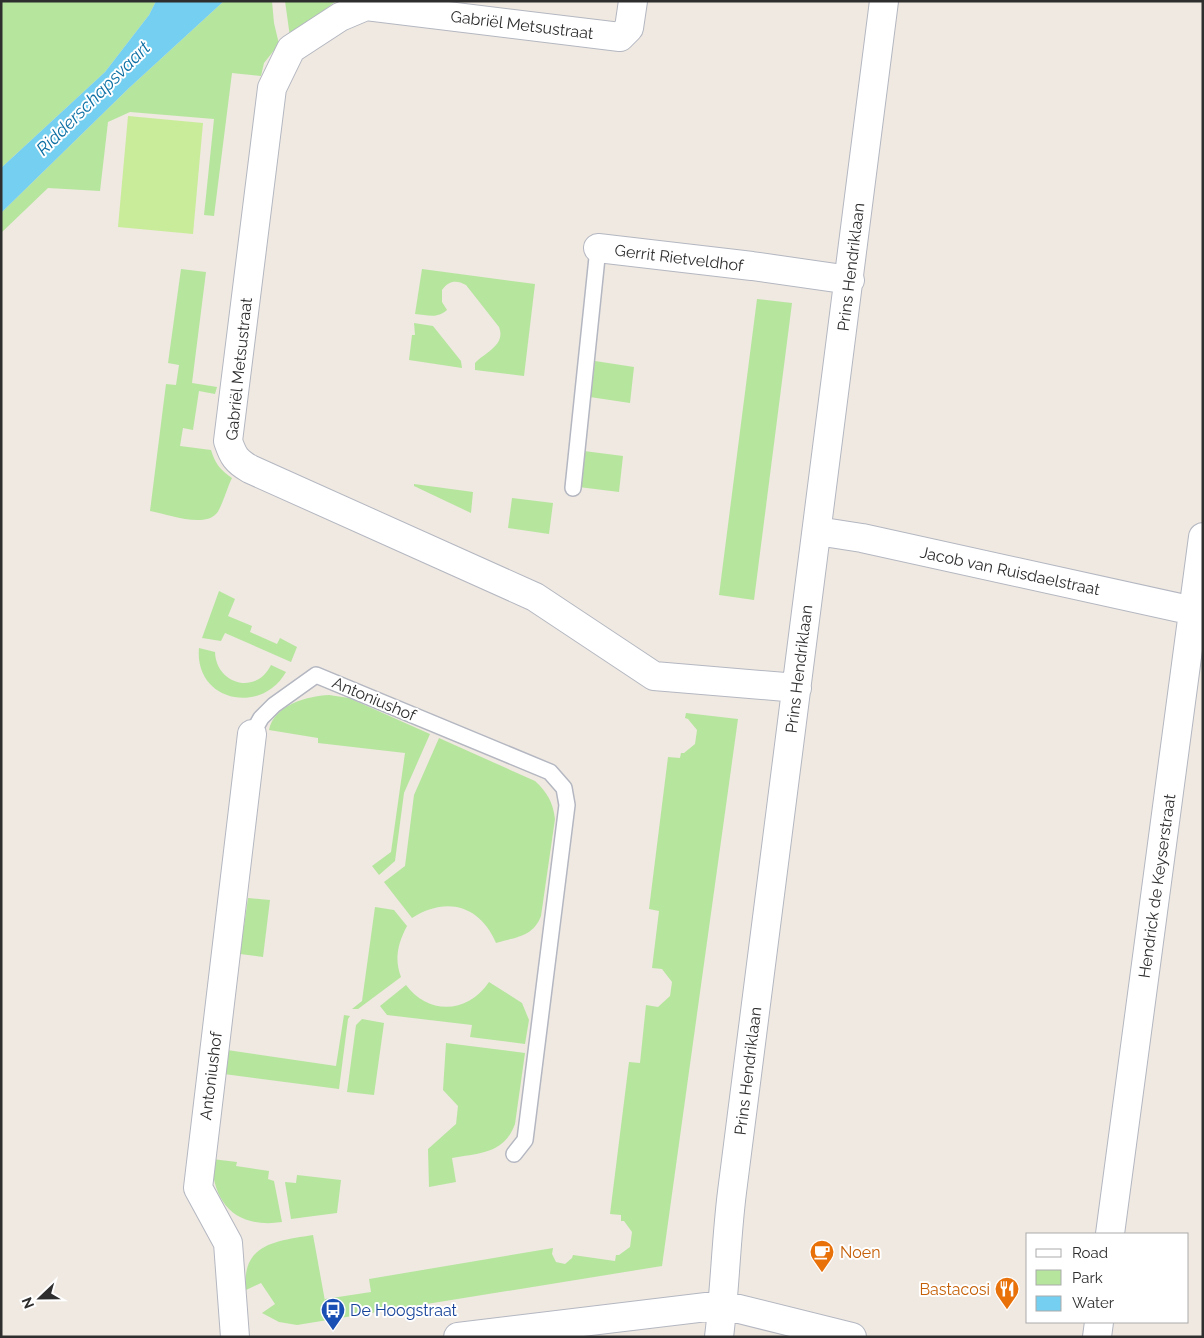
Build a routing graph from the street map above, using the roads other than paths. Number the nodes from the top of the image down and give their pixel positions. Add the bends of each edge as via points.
1 (633, 1) edge
2 (884, 1) edge
3 (598, 248) joint
4 (850, 280) junction
5 (573, 488) dead end
6 (817, 531) junction
7 (1203, 537) edge
8 (1198, 612) edge
9 (797, 688) junction
10 (252, 734) joint
11 (514, 1154) dead end
12 (1110, 1233) edge
13 (723, 1306) junction
14 (1099, 1323) edge
15 (235, 1337) edge
16 (458, 1337) edge
17 (718, 1337) edge
18 (852, 1337) edge
19 (1097, 1337) edge

1 - 9 street, Gabriël Metsustraat via 629,28 620,37 366,6 340,17 291,49 272,88 228,441 238,463 535,597 654,676
2 - 4 street, Prins Hendriklaan
3 - 4 street, Gerrit Rietveldhof
3 - 5 lane, Gerrit Rietveldhof
4 - 6 street, Prins Hendriklaan
6 - 8 street, Jacob van Ruisdaelstraat via 862,538
6 - 9 street, Prins Hendriklaan
7 - 8 street, Hendrick de Keyserstraat
8 - 12 street, Hendrick de Keyserstraat
9 - 13 street, Prins Hendriklaan via 732,1192
10 - 11 lane, Antoniushof via 274,706 316,675 550,772 564,788 567,805 536,1061 525,1140
10 - 15 street, Antoniushof via 198,1188 228,1243
13 - 16 street
13 - 17 street, Prins Hendriklaan
13 - 18 street
14 - 19 street

